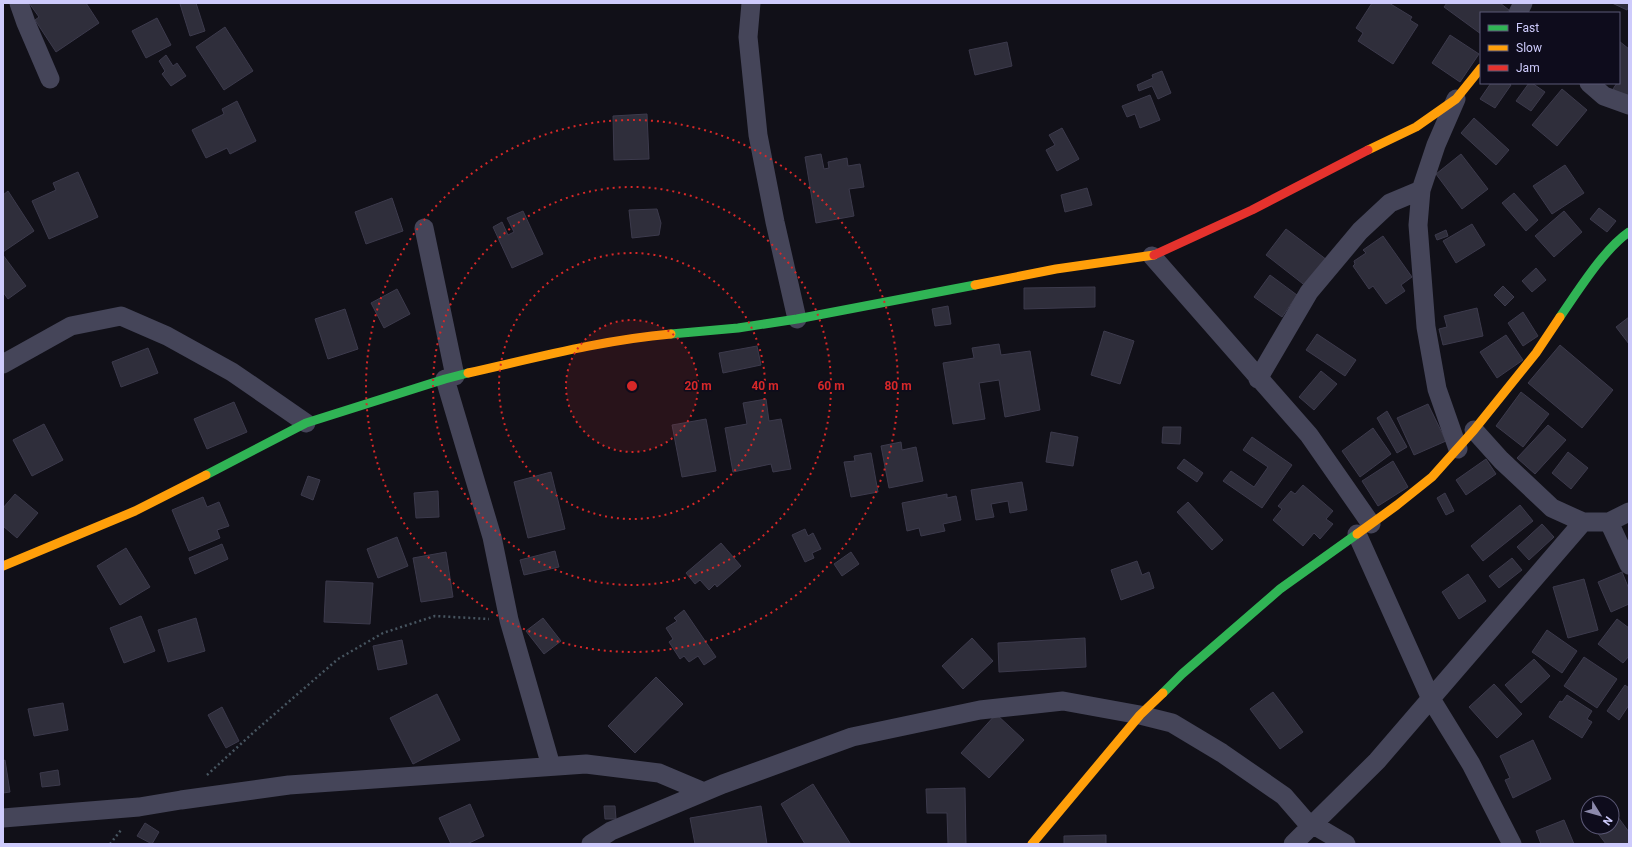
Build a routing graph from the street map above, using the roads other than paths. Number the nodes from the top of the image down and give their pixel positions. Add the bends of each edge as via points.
1 (19, 3) edge
2 (751, 3) edge
3 (1523, 3) edge
4 (1518, 12) edge
5 (1480, 69) edge
6 (50, 79) dead end
7 (1590, 84) edge
8 (1456, 99) junction
9 (1629, 105) edge
10 (1421, 190) junction
11 (424, 228) dead end
12 (1629, 232) edge
13 (1152, 256) junction
14 (797, 319) junction
15 (3, 364) edge
16 (450, 377) junction
17 (1258, 379) junction
18 (306, 423) junction
19 (1474, 430) junction
20 (1458, 449) junction
21 (1629, 512) edge
22 (1583, 522) junction
23 (1609, 522) junction
24 (1364, 529) junction
25 (1629, 565) edge
26 (3, 566) edge
27 (1431, 699) junction
28 (1140, 715) junction
29 (551, 766) junction
30 (704, 792) junction
31 (3, 818) edge
32 (1311, 825) junction
33 (591, 844) edge
34 (1032, 844) edge
35 (1293, 844) edge
36 (1346, 844) edge
37 (1512, 844) edge

1 - 6 street
2 - 14 street via 748,37 758,135
3 - 4 street
5 - 8 street
7 - 9 street via 1604,96
8 - 10 street via 1436,145
8 - 13 street via 1416,127 1342,162 1252,210
10 - 17 street via 1390,203 1360,231 1309,292
10 - 20 street via 1418,225 1426,326 1437,389
11 - 16 street
12 - 19 street via 1619,239 1580,286 1536,353
13 - 14 street via 1056,269
13 - 17 street
14 - 16 street via 738,328 639,337
15 - 18 street via 71,326 121,316 167,336 232,372
16 - 18 street
16 - 29 street via 492,537 509,620
17 - 24 street via 1309,435
18 - 26 street via 135,511
19 - 20 street
19 - 22 street via 1501,460 1552,508
20 - 24 street via 1432,477
21 - 23 street
22 - 23 street
22 - 27 street
23 - 25 street
24 - 27 street
24 - 28 street via 1280,589 1182,674
27 - 32 street via 1376,761
27 - 37 street via 1471,764
28 - 30 street via 1063,701 980,710 852,737
28 - 32 street via 1172,723 1222,753 1284,796
28 - 34 street
29 - 30 street via 586,764 659,773
29 - 31 street via 289,785 139,807
30 - 33 street via 611,831
32 - 35 street
32 - 36 street

